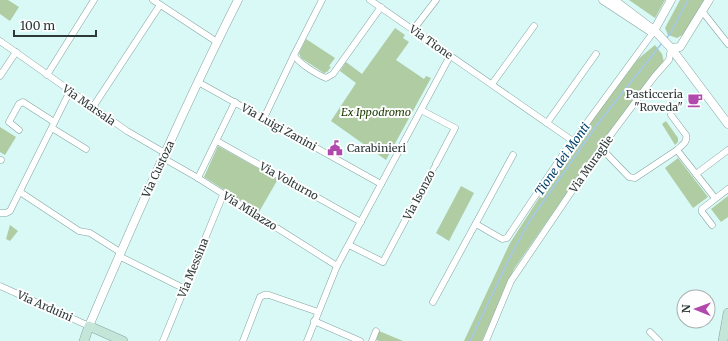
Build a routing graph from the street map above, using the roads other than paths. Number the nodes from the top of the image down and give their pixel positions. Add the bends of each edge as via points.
1 (94, 0) edge
2 (153, 0) edge
3 (238, 0) edge
4 (322, 0) edge
5 (370, 0) edge
6 (436, 0) edge
7 (603, 0) edge
8 (614, 0) edge
9 (672, 0) edge
10 (709, 0) edge
11 (160, 5) junction
12 (381, 7) junction
13 (702, 11) junction
14 (534, 26) dead end
15 (413, 30) junction
16 (652, 32) junction
17 (0, 41) edge
18 (217, 42) junction
19 (728, 44) edge
20 (671, 48) junction
21 (16, 52) junction
22 (596, 54) dead end
23 (294, 56) junction
24 (450, 56) junction
25 (47, 75) junction
26 (0, 76) edge
27 (198, 82) junction
28 (492, 84) junction
29 (70, 91) junction
30 (235, 102) junction
31 (93, 107) junction
32 (421, 110) junction
33 (671, 115) dead end
34 (264, 118) junction
35 (547, 123) junction
36 (728, 124) edge
37 (53, 125) junction
38 (19, 130) dead end
39 (217, 141) junction
40 (571, 141) junction
41 (601, 148) junction
42 (86, 149) dead end
43 (676, 150) junction
44 (728, 150) edge
45 (164, 155) junction
46 (513, 155) dead end
47 (436, 164) joint
48 (696, 174) junction
49 (198, 178) junction
50 (381, 184) junction
51 (728, 189) edge
52 (20, 192) junction
53 (223, 195) junction
54 (715, 198) junction
55 (0, 213) edge
56 (409, 213) joint
57 (361, 222) junction
58 (476, 224) junction
59 (712, 225) dead end
60 (348, 245) junction
61 (119, 254) junction
62 (337, 266) junction
63 (0, 286) edge
64 (185, 289) junction
65 (433, 302) dead end
66 (318, 312) junction
67 (728, 313) edge
68 (314, 321) junction
69 (90, 326) junction
70 (376, 331) dead end
71 (650, 332) dead end
72 (84, 341) edge
73 (123, 341) edge
74 (163, 341) edge
75 (243, 341) edge
76 (307, 341) edge
77 (360, 341) edge
78 (372, 341) edge
79 (486, 341) edge
80 (659, 341) edge
81 (723, 341) edge

1 - 25 street
2 - 11 street
3 - 18 street, Via Custoza
4 - 23 street
5 - 12 street, Via Tione
6 - 15 street
7 - 16 street
8 - 16 street
9 - 16 street
10 - 13 street
11 - 18 street
11 - 31 street
12 - 15 street, Via Tione
12 - 23 street via 334,74 329,77 322,76
13 - 19 street
13 - 20 street via 680,47
14 - 28 street
15 - 24 street, Via Tione
16 - 20 street
16 - 40 street via 575,139
17 - 21 street, Via Marsala
18 - 27 street, Via Custoza
20 - 36 street
20 - 41 street, Via Muraglie via 669,60 654,76
21 - 25 street, Via Marsala
21 - 26 street
22 - 35 street
23 - 34 street
24 - 28 street, Via Tione
24 - 32 street
25 - 29 street, Via Marsala
27 - 30 street, Via Luigi Zanini
27 - 45 street, Via Custoza
28 - 35 street, Via Tione
29 - 31 street, Via Marsala
29 - 37 street
30 - 34 street, Via Luigi Zanini
30 - 39 street
31 - 45 street, Via Marsala
32 - 47 street, Via Isonzo via 455,128
32 - 50 street
33 - 43 street via 687,139
34 - 50 street, Via Luigi Zanini
35 - 40 street, Via Tione
37 - 38 street via 23,102 19,104 9,122
37 - 42 street
37 - 52 street
39 - 49 street
39 - 57 street, Via Volturno
40 - 58 street via 507,238 502,239
41 - 43 street via 632,178
41 - 79 street, Via Muraglie via 511,281
43 - 48 street
44 - 48 street
45 - 49 street, Via Milazzo
45 - 61 street, Via Custoza
46 - 58 street
47 - 56 street, Via Isonzo
48 - 54 street
49 - 53 street, Via Milazzo
50 - 57 street
51 - 54 street
52 - 55 street via 10,211
52 - 61 street via 79,231 90,233
53 - 62 street, Via Milazzo
53 - 64 street, Via Messina
54 - 59 street via 702,209
56 - 60 street, Via Isonzo via 383,262
57 - 60 street
58 - 65 street
60 - 62 street
61 - 64 street
61 - 69 street, Via Custoza
62 - 66 street
63 - 69 street, Via Arduini
64 - 74 street, Via Messina
66 - 68 street
66 - 75 street via 264,295 260,298
67 - 81 main road
68 - 76 street
68 - 77 street
69 - 72 main road, Via Custoza
69 - 73 main road
70 - 78 street
71 - 80 street

